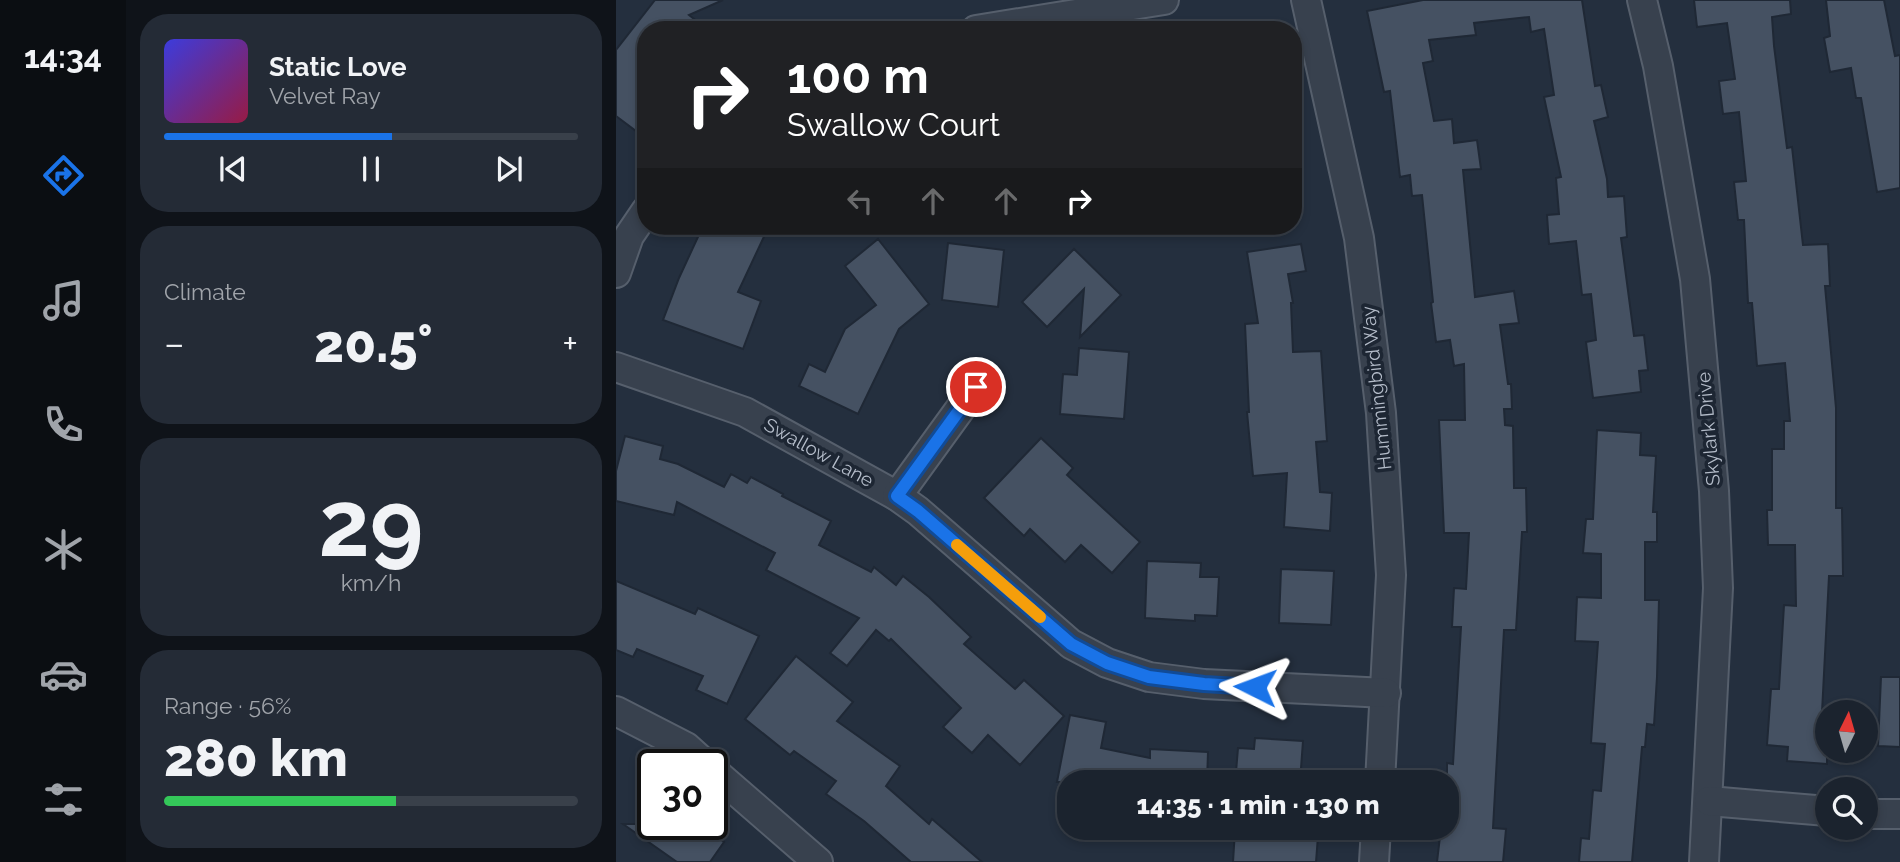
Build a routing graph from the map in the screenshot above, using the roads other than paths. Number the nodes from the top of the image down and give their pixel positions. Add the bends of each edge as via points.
1 (1164, 0) edge
2 (1306, 0) edge
3 (1642, 0) edge
4 (1032, 21) edge
5 (637, 224) edge
6 (616, 274) edge
7 (616, 367) edge
8 (976, 387) dead end
9 (897, 496) junction
10 (1386, 693) junction
11 (616, 711) edge
12 (688, 749) edge
13 (1381, 770) edge
14 (728, 784) edge
15 (1709, 801) junction
16 (1815, 810) edge
17 (1878, 814) edge
18 (1900, 814) edge
19 (1375, 840) edge
20 (818, 862) edge
21 (1374, 862) edge
22 (1704, 862) edge

1 - 4 street
2 - 10 street, Hummingbird Way via 1359,238 1371,320 1391,575
3 - 15 street, Skylark Drive via 1695,279 1714,491 1718,587
5 - 6 street
7 - 9 street, Swallow Lane via 745,412
8 - 9 street
9 - 10 street, Swallow Lane via 1071,644 1107,663 1149,677 1204,684
10 - 13 street, Hummingbird Way
11 - 12 street
14 - 20 street
15 - 16 street
15 - 22 street, Skylark Drive
17 - 18 street
19 - 21 street

